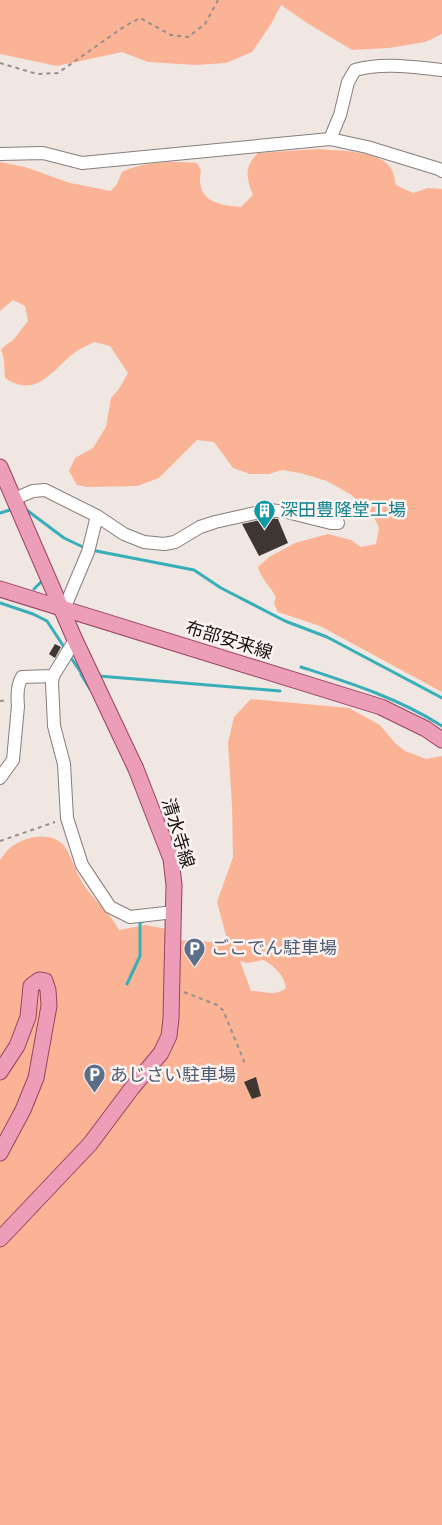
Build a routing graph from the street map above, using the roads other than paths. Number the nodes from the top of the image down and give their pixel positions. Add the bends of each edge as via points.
1 (442, 70) edge
2 (330, 139) junction
3 (0, 154) edge
4 (442, 171) edge
5 (0, 467) edge
6 (14, 499) junction
7 (97, 516) junction
8 (338, 523) dead end
9 (0, 589) edge
10 (61, 608) junction
11 (75, 640) junction
12 (53, 676) junction
13 (442, 740) edge
14 (0, 778) edge
15 (174, 912) junction
16 (0, 1072) edge
17 (0, 1153) edge
18 (0, 1240) edge

1 - 2 street via 368,66 355,70
2 - 3 street via 82,163 43,153
2 - 4 street
5 - 6 main road, 清水寺線
6 - 7 street via 45,490
6 - 10 main road, 清水寺線
7 - 8 street via 124,534 144,542 164,544 175,542 215,522 269,510
7 - 10 street via 88,552 67,602
9 - 10 main road, 布部安来線
10 - 11 main road, 清水寺線
10 - 13 main road, 布部安来線 via 381,707
11 - 12 street
11 - 15 main road, 清水寺線 via 136,769 171,858
12 - 14 street via 22,677 20,680 12,760
12 - 15 street via 54,726 64,764 67,818 82,865 110,908 130,917
15 - 18 main road, 清水寺線 via 172,1019 161,1053 90,1144
16 - 17 main road via 17,1046 28,1017 31,986 39,980 45,981 49,1006 36,1078

